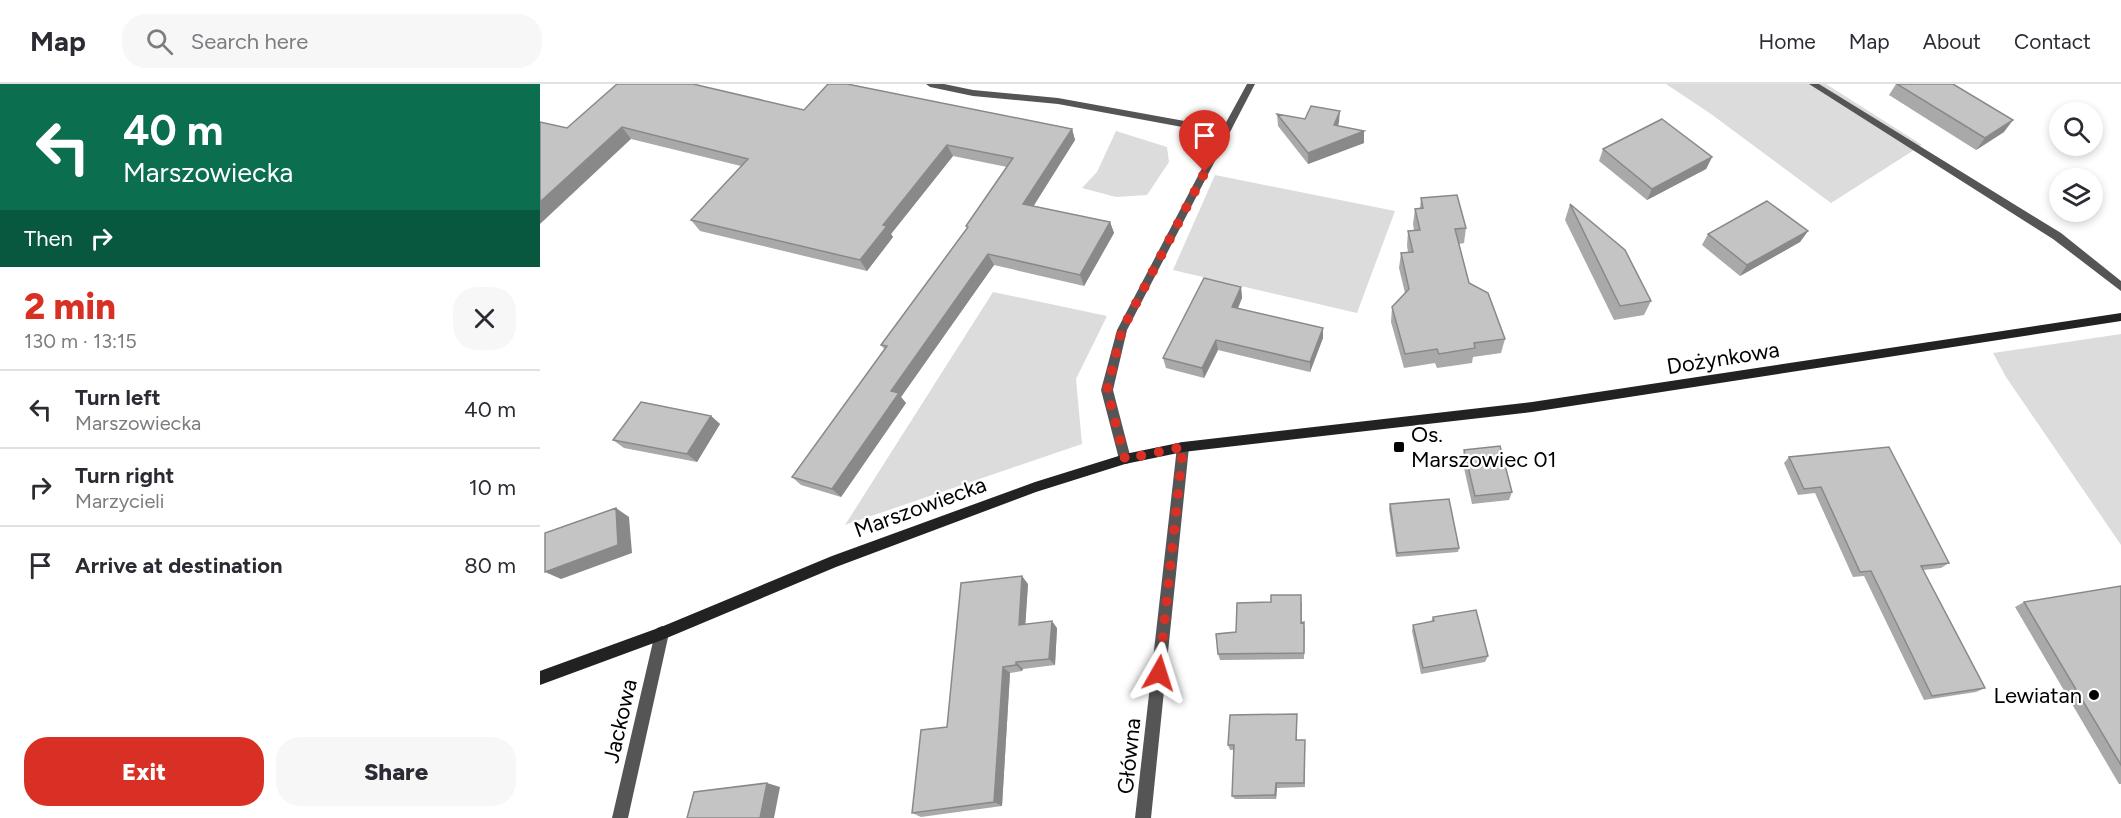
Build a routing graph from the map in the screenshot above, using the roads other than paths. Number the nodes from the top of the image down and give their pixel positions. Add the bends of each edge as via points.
1 (930, 84) edge
2 (1251, 84) edge
3 (1813, 84) edge
4 (1226, 132) junction
5 (2121, 287) edge
6 (2121, 317) edge
7 (1329, 430) joint
8 (1183, 447) junction
9 (1125, 459) junction
10 (662, 633) junction
11 (540, 678) edge
12 (620, 818) edge
13 (1143, 818) edge

1 - 4 street via 973,93 1058,101
2 - 4 street
3 - 5 street via 2057,236
4 - 9 street via 1122,330 1107,390
6 - 7 street, Dożynkowa via 1532,407
7 - 8 street, Marszowiecka
8 - 9 street, Marszowiecka
8 - 13 street, Główna
9 - 10 street, Marszowiecka via 1035,487 842,558
10 - 11 street, Marszowiecka
10 - 12 street, Jackowa

